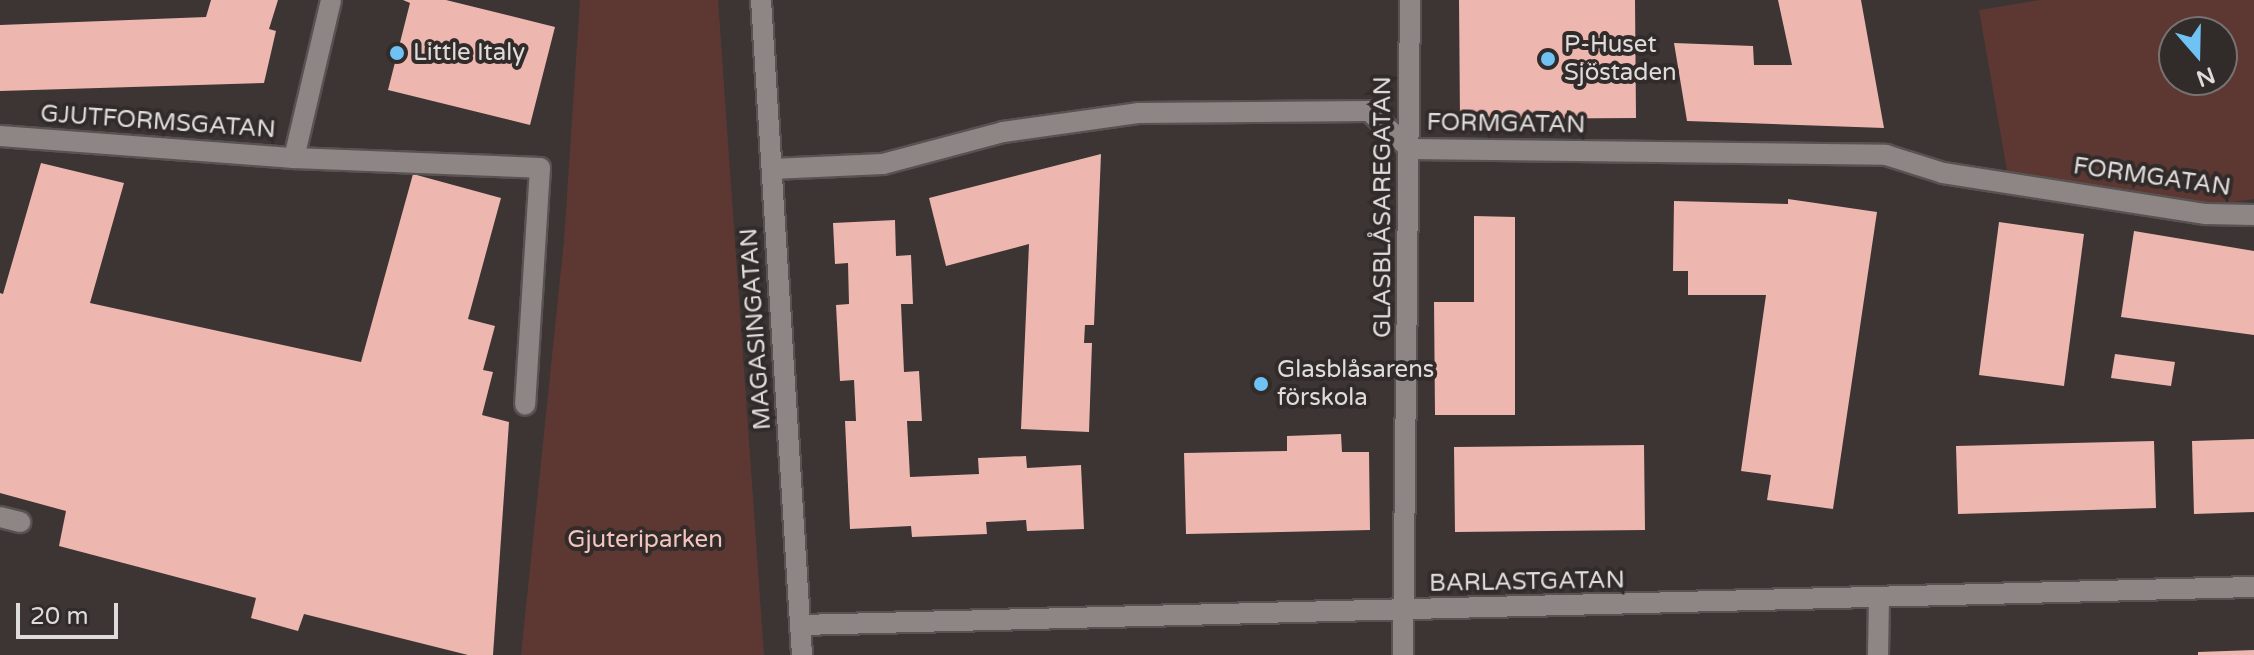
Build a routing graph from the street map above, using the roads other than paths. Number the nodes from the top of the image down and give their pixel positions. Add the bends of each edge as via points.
1 (331, 0) edge
2 (761, 0) edge
3 (1410, 0) edge
4 (0, 136) edge
5 (1410, 149) junction
6 (294, 158) junction
7 (772, 169) junction
8 (2254, 215) edge
9 (525, 405) dead end
10 (2254, 587) edge
11 (1879, 599) junction
12 (1405, 610) junction
13 (801, 625) junction
14 (802, 655) edge
15 (1403, 655) edge
16 (1878, 655) edge

1 - 6 street, GJUTFORMSGATAN
2 - 7 street, MAGASINGATAN
3 - 5 street, GLASBLÅSAREGATAN
4 - 6 street, GJUTFORMSGATAN
5 - 7 street, FORMGATAN via 1369,111 1138,113 1003,132 883,164
5 - 8 street, FORMGATAN via 1886,155 1943,173 2206,214
5 - 12 street, GLASBLÅSAREGATAN
6 - 9 street via 540,168
7 - 13 street, MAGASINGATAN
10 - 11 street, BARLASTGATAN
11 - 12 street, BARLASTGATAN
11 - 16 street
12 - 13 street, BARLASTGATAN
12 - 15 street, GLASBLÅSAREGATAN
13 - 14 street, MAGASINGATAN

